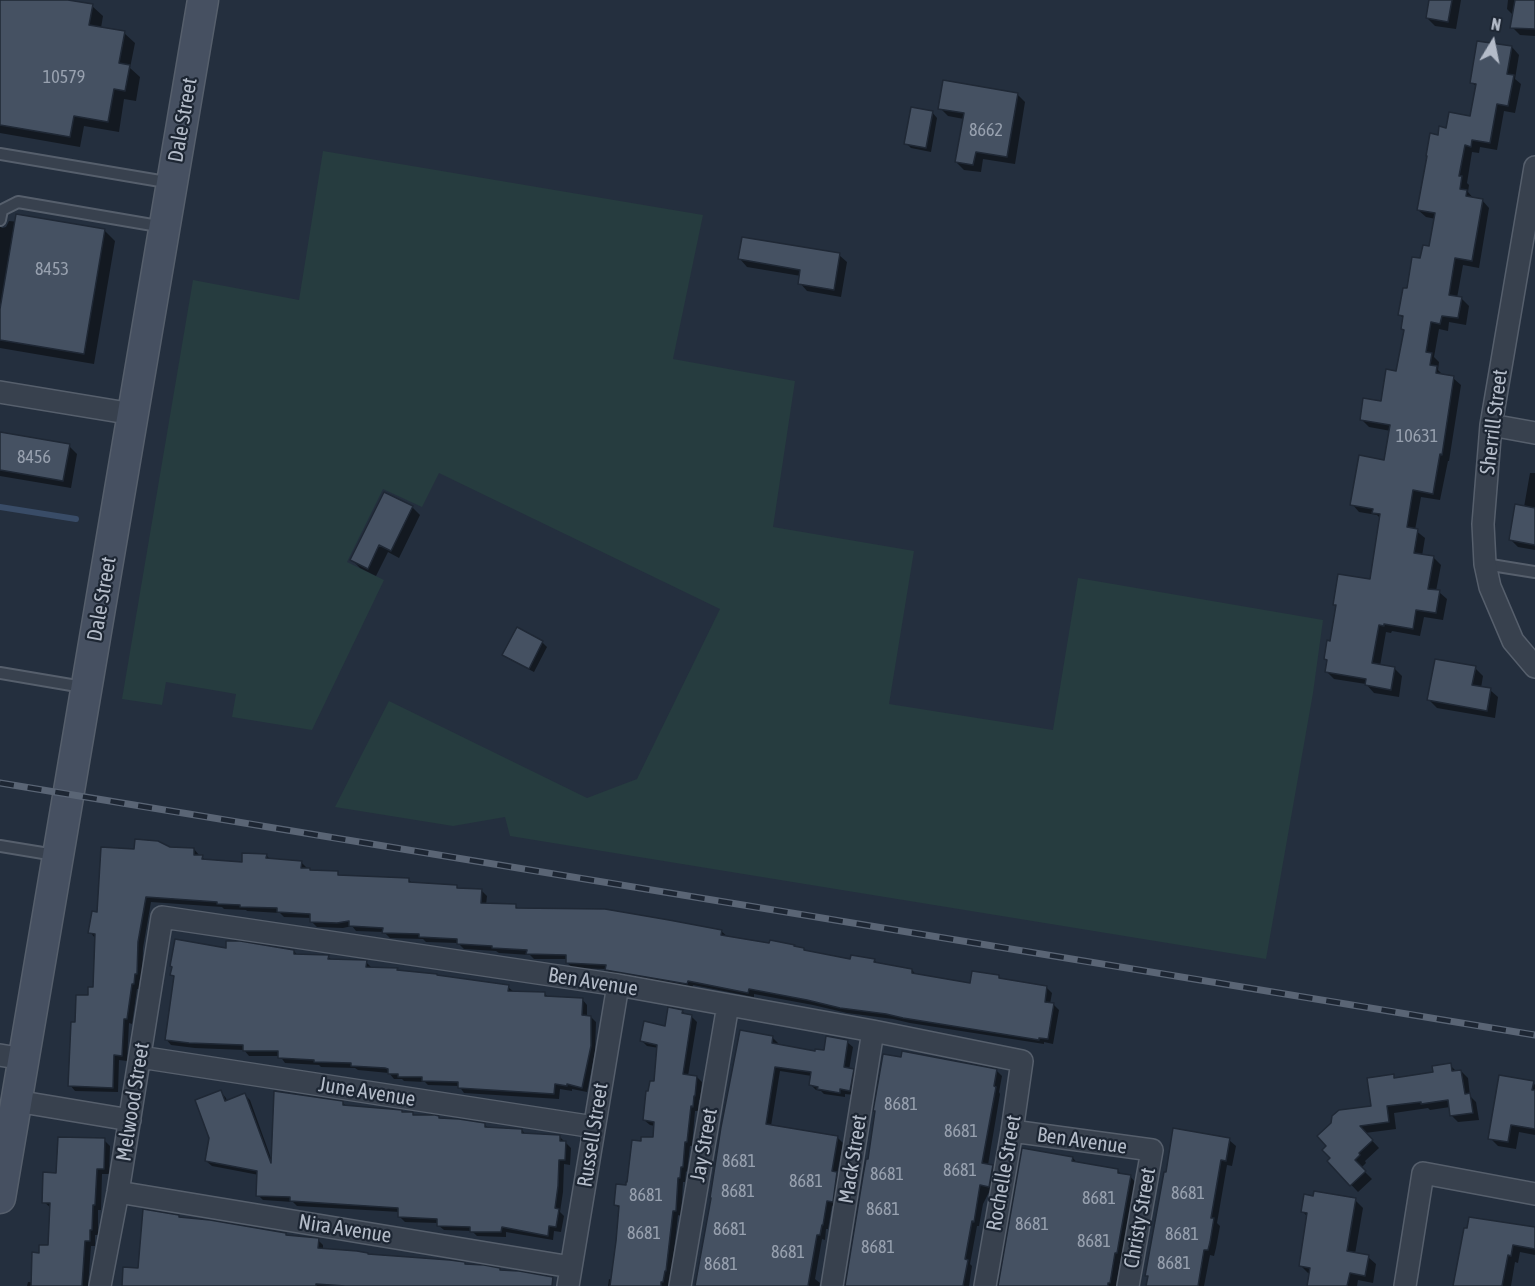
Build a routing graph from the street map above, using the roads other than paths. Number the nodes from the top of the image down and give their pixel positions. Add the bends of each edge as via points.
1 (203, 0) edge
2 (0, 154) edge
3 (1535, 167) edge
4 (172, 183) junction
5 (1, 213) edge
6 (164, 227) junction
7 (1529, 237) edge
8 (0, 392) edge
9 (133, 414) junction
10 (1491, 425) junction
11 (1535, 433) edge
12 (1485, 564) junction
13 (1535, 572) edge
14 (1535, 667) edge
15 (0, 673) edge
16 (87, 687) junction
17 (0, 846) edge
18 (58, 856) junction
19 (162, 917) joint
20 (618, 985) junction
21 (728, 1005) junction
22 (873, 1031) junction
23 (12, 1057) edge
24 (141, 1057) junction
25 (1022, 1060) joint
26 (13, 1108) junction
27 (130, 1120) junction
28 (594, 1127) junction
29 (1012, 1131) junction
30 (1152, 1150) joint
31 (118, 1192) junction
32 (1535, 1194) edge
33 (0, 1198) edge
34 (569, 1276) edge
35 (100, 1286) edge
36 (680, 1286) edge
37 (832, 1286) edge
38 (985, 1286) edge
39 (1128, 1286) edge
40 (1405, 1286) edge

1 - 4 street, Dale Street
2 - 4 lane
3 - 7 street, Sherrill Street
4 - 6 street, Dale Street
5 - 6 lane via 18,202
6 - 9 street, Dale Street
7 - 10 street, Sherrill Street
8 - 9 street
9 - 16 street, Dale Street
10 - 11 street
10 - 12 street, Sherrill Street via 1483,524
12 - 13 lane
12 - 14 street, Sherrill Street via 1490,587 1513,641
15 - 16 lane
16 - 18 street, Dale Street
17 - 18 lane
18 - 23 street, Dale Street
19 - 20 street, Ben Avenue
19 - 24 street, Melwood Street
20 - 21 street, Ben Avenue
20 - 28 street, Russell Street
21 - 22 street, Ben Avenue
21 - 36 street, Jay Street
22 - 25 street, Ben Avenue
22 - 37 street, Mack Street
23 - 26 street, Dale Street
24 - 27 street, Melwood Street
24 - 28 street, June Avenue
25 - 29 street, Rochelle Street
26 - 27 street
26 - 33 street, Dale Street
27 - 31 street, Melwood Street
28 - 34 street, Russell Street
29 - 30 street, Ben Avenue
29 - 38 street, Rochelle Street
30 - 39 street, Christy Street
31 - 34 street, Nira Avenue
31 - 35 street, Melwood Street
32 - 40 street via 1423,1173

